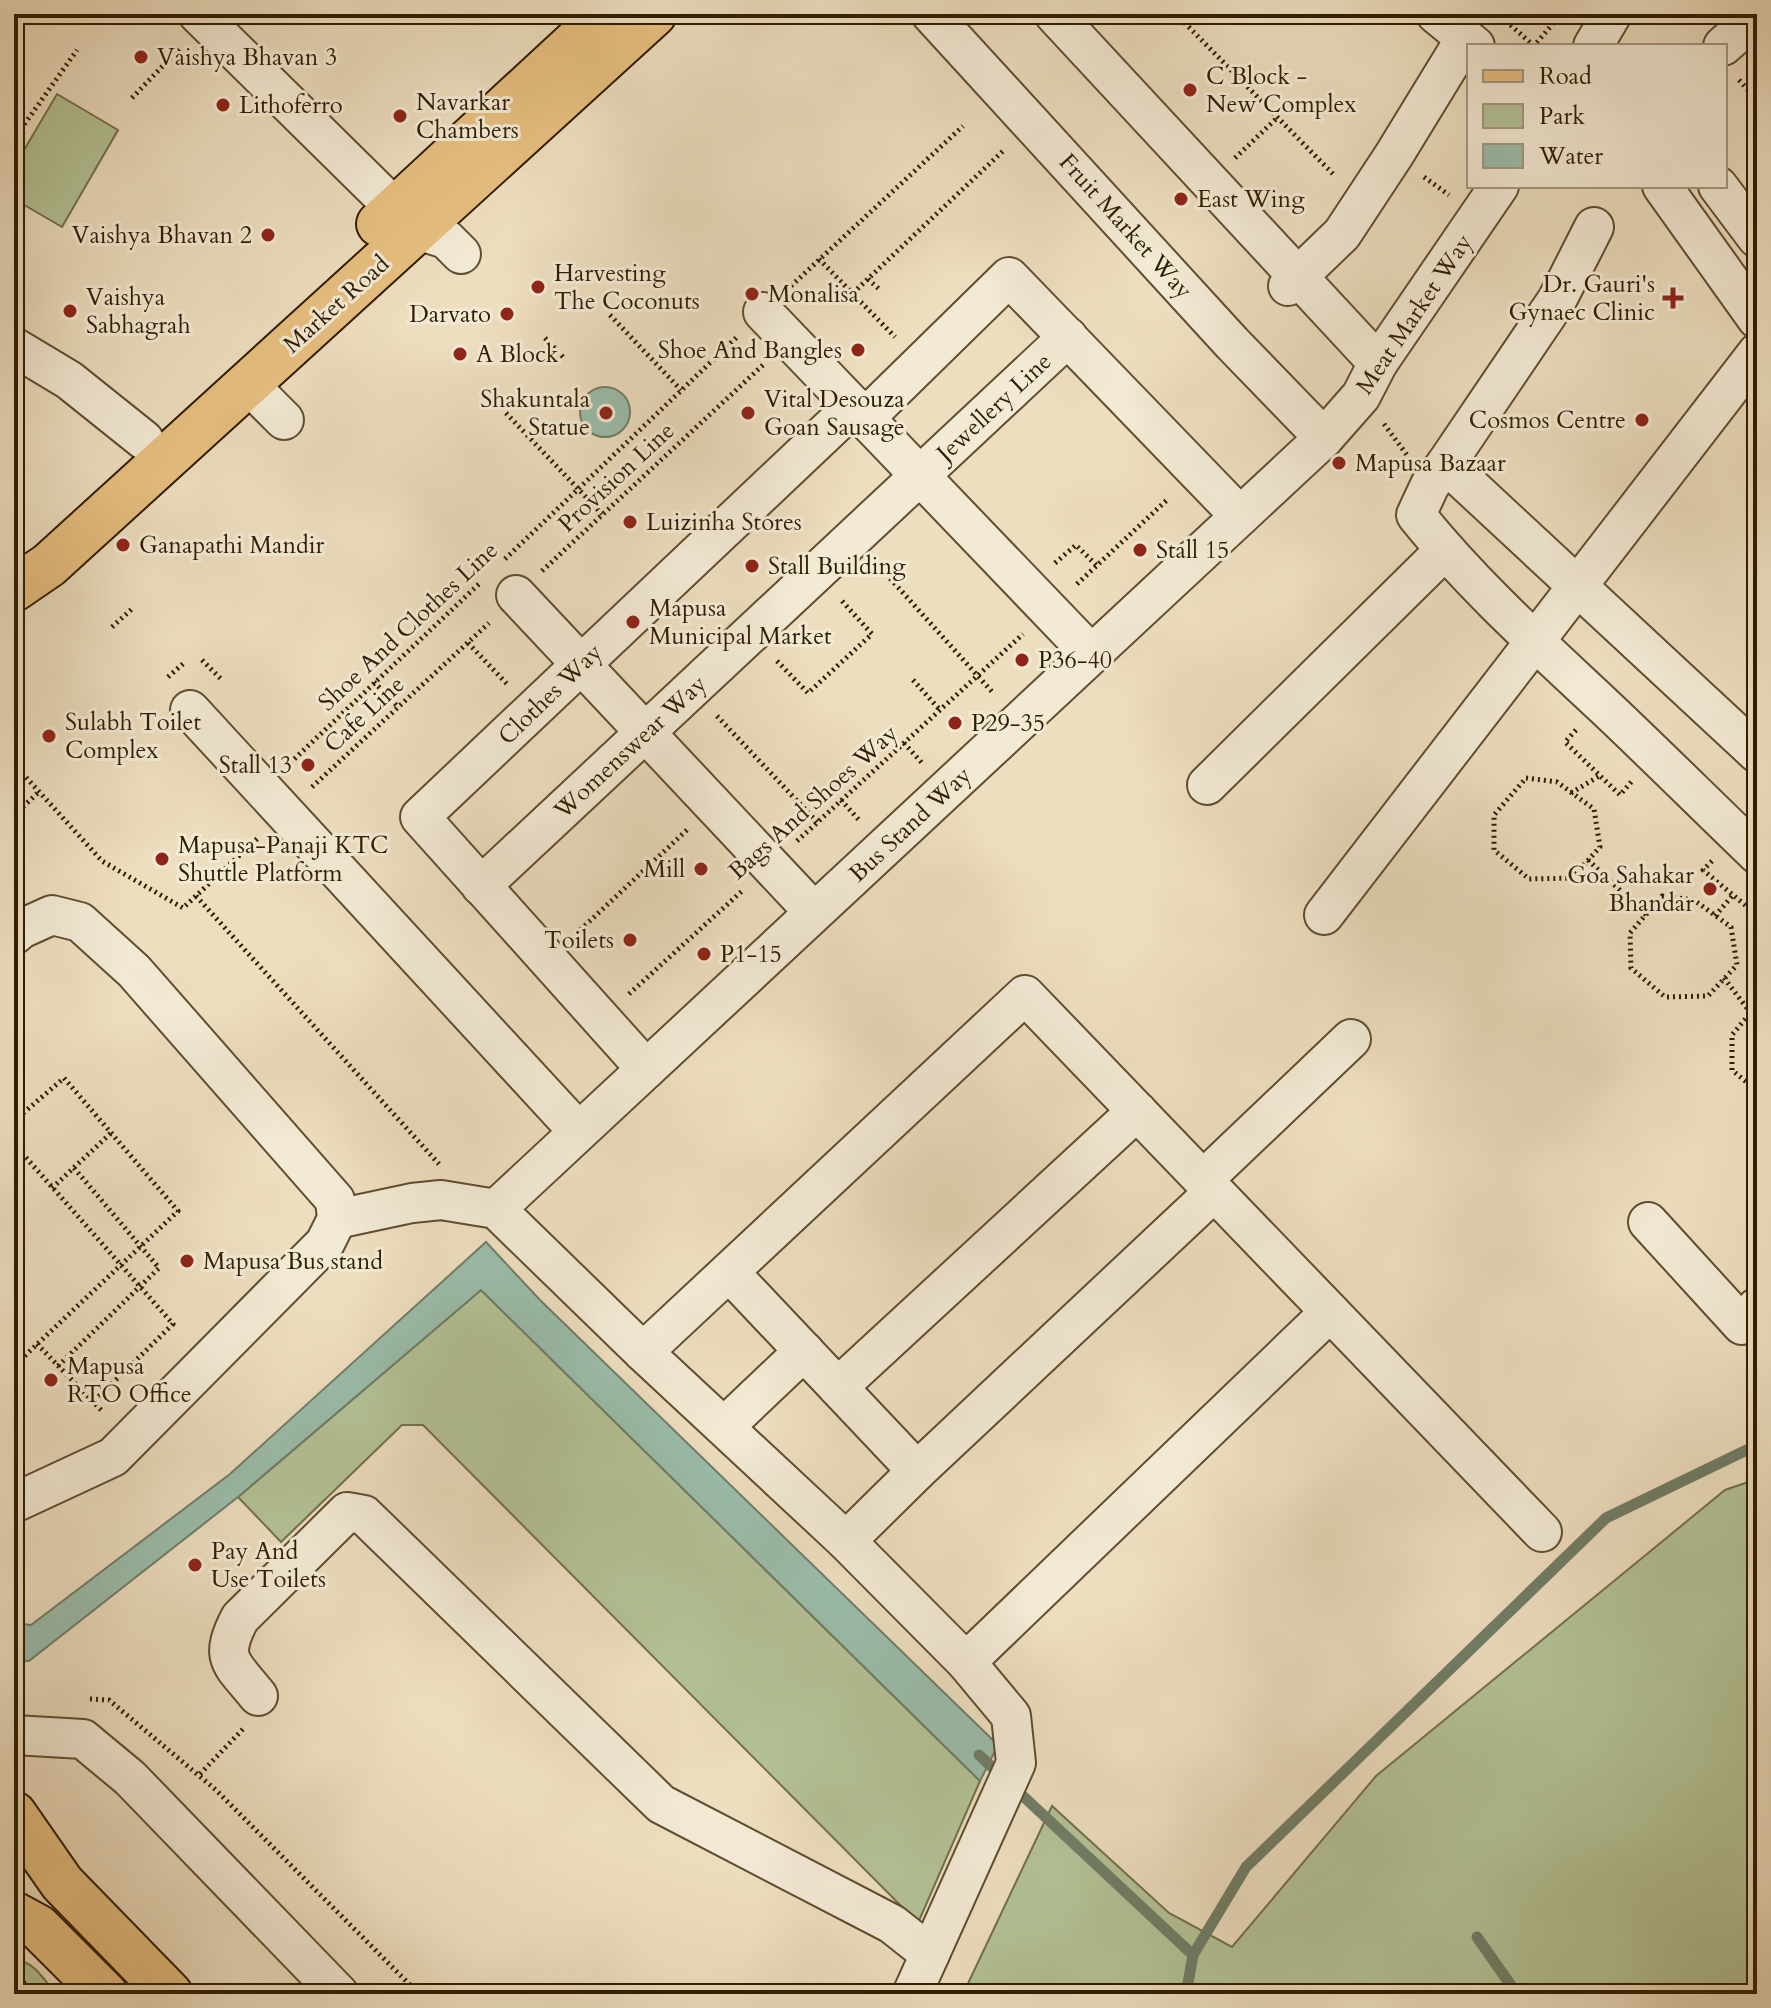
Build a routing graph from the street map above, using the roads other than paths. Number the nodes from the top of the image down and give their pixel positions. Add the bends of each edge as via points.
1 (606, 14) edge
2 (654, 14) edge
3 (931, 14) edge
4 (1054, 14) edge
5 (1436, 14) edge
6 (1612, 14) edge
7 (1757, 16) edge
8 (202, 18) edge
9 (1470, 42) edge
10 (1594, 44) edge
11 (1725, 44) edge
12 (1467, 46) edge
13 (1498, 188) edge
14 (1663, 188) edge
15 (1720, 188) edge
16 (406, 219) junction
17 (1594, 227) dead end
18 (1757, 238) edge
19 (461, 254) dead end
20 (1292, 282) junction
21 (763, 312) dead end
22 (1757, 319) edge
23 (1068, 337) junction
24 (14, 347) edge
25 (1757, 353) edge
26 (1378, 363) junction
27 (248, 384) junction
28 (860, 412) junction
29 (284, 420) dead end
30 (1324, 438) junction
31 (144, 440) junction
32 (1446, 464) junction
33 (919, 476) junction
34 (1240, 516) junction
35 (1444, 551) junction
36 (14, 556) edge
37 (501, 579) road end
38 (1576, 587) junction
39 (14, 589) edge
40 (1534, 642) junction
41 (1091, 654) junction
42 (581, 664) junction
43 (190, 710) dead end
44 (644, 733) junction
45 (1757, 753) edge
46 (1207, 785) dead end
47 (1757, 854) edge
48 (481, 886) junction
49 (814, 912) junction
50 (1324, 915) dead end
51 (14, 935) edge
52 (1351, 1039) dead end
53 (646, 1069) junction
54 (1137, 1111) junction
55 (578, 1131) junction
56 (1209, 1186) junction
57 (496, 1209) junction
58 (337, 1219) junction
59 (1648, 1222) dead end
60 (729, 1272) junction
61 (1757, 1307) edge
62 (1330, 1312) junction
63 (804, 1351) junction
64 (643, 1352) junction
65 (838, 1387) junction
66 (725, 1426) junction
67 (917, 1471) junction
68 (14, 1503) edge
69 (1542, 1532) dead end
70 (846, 1541) junction
71 (966, 1662) junction
72 (258, 1696) dead end
73 (14, 1735) edge
74 (14, 1814) edge
75 (14, 1914) edge
76 (930, 1954) junction
77 (105, 1994) edge
78 (170, 1994) edge
79 (339, 1994) edge
80 (912, 1994) edge

1 - 16 main road, Market Road
2 - 16 main road, Market Road
3 - 30 street, Fruit Market Way
4 - 20 street via 1209,182
5 - 9 street
6 - 10 street
7 - 11 street
8 - 16 street
12 - 20 street via 1342,234
13 - 26 street, Meat Market Way
14 - 22 street
15 - 18 street
16 - 19 street via 446,239
16 - 27 main road, Market Road
16 - 31 main road, Market Road
17 - 32 street via 1557,300
20 - 26 street
21 - 28 street
23 - 28 street, Clothes Way via 1009,277 921,364
23 - 33 street, Jewellery Line
23 - 34 street
24 - 31 street via 69,380
25 - 38 street
26 - 30 street, Meat Market Way via 1361,396
27 - 29 street
27 - 39 main road, Market Road via 49,565
28 - 33 street
28 - 42 street, Clothes Way
30 - 34 street, Bus Stand Way
31 - 36 main road, Market Road
32 - 35 street via 1416,515
32 - 38 street
33 - 41 street
33 - 44 street, Womenswear Way
34 - 41 street, Bus Stand Way
35 - 40 street
35 - 46 street
37 - 42 street
38 - 40 street
38 - 45 street
40 - 47 street
40 - 50 street
41 - 49 street, Bus Stand Way
42 - 44 street
42 - 48 street, Clothes Way via 420,817
43 - 55 street
44 - 48 street, Womenswear Way
44 - 49 street
48 - 53 street
49 - 53 street, Bus Stand Way
51 - 58 street via 52,915 80,922 134,971 335,1200
52 - 56 street
53 - 55 street, Bus Stand Way
54 - 56 street
54 - 60 street via 1025,995
54 - 65 street
55 - 57 street, Bus Stand Way
56 - 62 street
56 - 67 street
57 - 58 street via 441,1200
57 - 64 street
58 - 68 street via 325,1243 113,1457
59 - 61 street via 1742,1325
60 - 63 street
60 - 64 street
62 - 69 street
62 - 71 street
63 - 65 street
63 - 66 street
64 - 66 street
65 - 67 street
66 - 70 street
67 - 70 street
70 - 71 street
71 - 76 street via 1011,1716 1016,1763
72 - 76 street via 230,1659 229,1640 240,1618 347,1512 364,1515 661,1804 892,1924
73 - 79 street via 83,1739 130,1778
74 - 78 main road via 62,1883
75 - 77 main road via 38,1927
76 - 80 street

